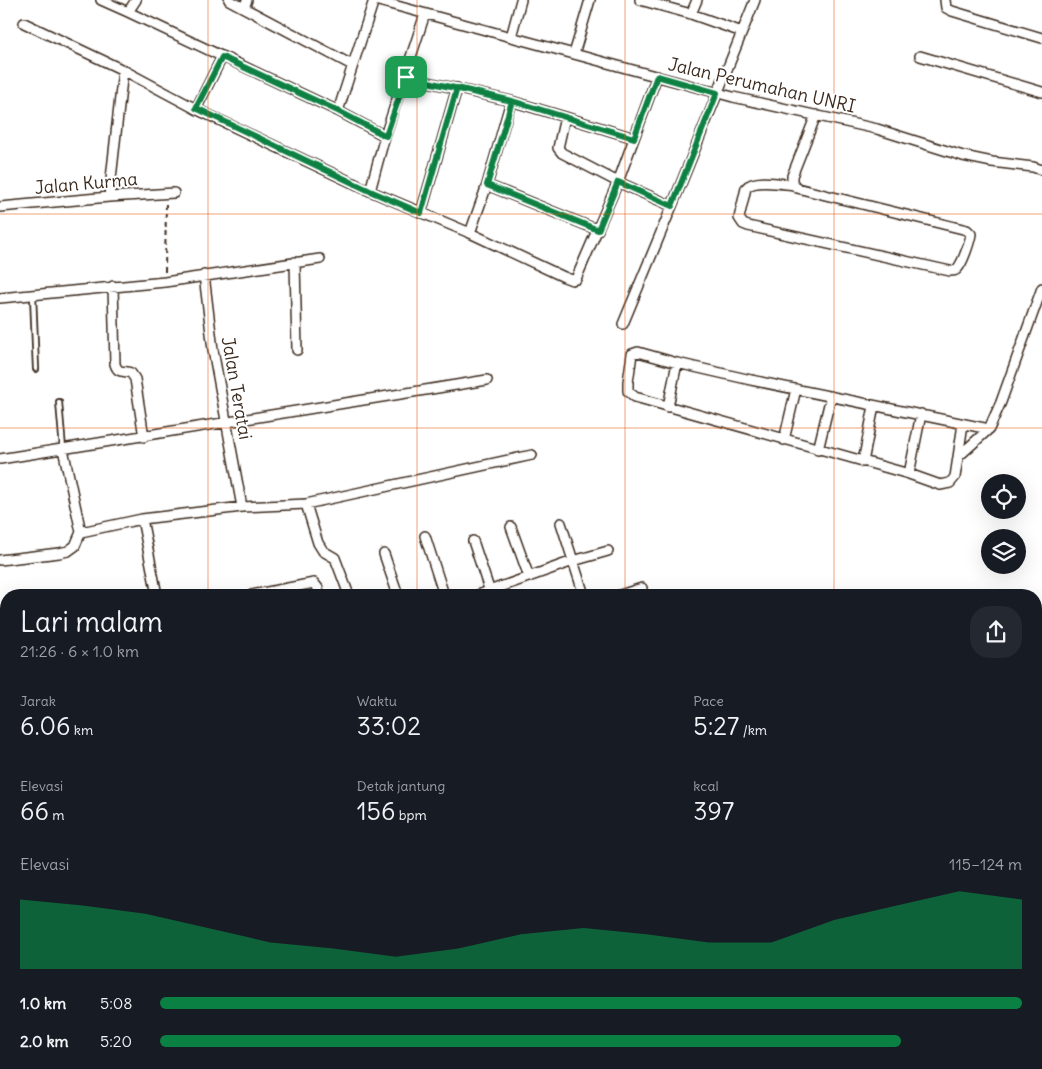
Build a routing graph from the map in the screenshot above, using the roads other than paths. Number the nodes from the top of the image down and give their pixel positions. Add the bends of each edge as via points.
1 (101, 0) edge
2 (136, 0) edge
3 (229, 0) edge
4 (374, 0) edge
5 (522, 0) edge
6 (590, 0) edge
7 (640, 0) edge
8 (697, 0) edge
9 (755, 0) edge
10 (944, 0) edge
11 (246, 4) edge
12 (128, 12) junction
13 (425, 14) junction
14 (691, 14) junction
15 (24, 23) dead end
16 (742, 32) junction
17 (511, 37) junction
18 (1042, 38) edge
19 (574, 54) junction
20 (920, 56) dead end
21 (222, 57) junction
22 (352, 65) junction
23 (123, 70) junction
24 (657, 76) junction
25 (406, 77) junction
26 (457, 88) junction
27 (1042, 92) edge
28 (717, 93) junction
29 (512, 101) junction
30 (196, 108) junction
31 (338, 111) junction
32 (816, 116) junction
33 (565, 117) junction
34 (386, 136) junction
35 (634, 138) junction
36 (1042, 170) edge
37 (618, 182) junction
38 (487, 185) junction
39 (794, 185) junction
40 (370, 191) junction
41 (170, 193) road end
42 (109, 197) junction
43 (672, 206) junction
44 (0, 207) edge
45 (421, 213) junction
46 (598, 230) junction
47 (470, 233) junction
48 (320, 259) dead end
49 (295, 262) junction
50 (204, 275) junction
51 (113, 286) junction
52 (1042, 288) edge
53 (33, 296) junction
54 (0, 298) edge
55 (623, 324) dead end
56 (297, 350) dead end
57 (677, 363) junction
58 (36, 369) dead end
59 (487, 380) dead end
60 (796, 389) junction
61 (831, 396) junction
62 (59, 402) dead end
63 (874, 406) junction
64 (668, 407) junction
65 (922, 414) junction
66 (227, 424) junction
67 (963, 424) junction
68 (989, 429) junction
69 (144, 437) junction
70 (784, 440) junction
71 (63, 448) junction
72 (818, 450) junction
73 (532, 455) dead end
74 (959, 456) junction
75 (0, 459) edge
76 (863, 462) junction
77 (909, 474) junction
78 (306, 504) junction
79 (242, 507) junction
80 (142, 519) junction
81 (561, 523) dead end
82 (511, 527) dead end
83 (80, 532) junction
84 (425, 536) dead end
85 (473, 541) dead end
86 (608, 551) dead end
87 (384, 554) dead end
88 (0, 560) edge
89 (573, 561) junction
90 (529, 577) junction
91 (642, 588) dead end
92 (156, 589) edge
93 (288, 589) edge
94 (318, 589) edge
95 (347, 589) edge
96 (396, 589) edge
97 (442, 589) edge
98 (489, 589) edge
99 (500, 589) edge
100 (582, 589) edge
101 (639, 589) edge

1 - 12 street
2 - 12 street
3 - 11 street
4 - 13 street, Jalan Perumahan UNRI
4 - 22 street
5 - 17 street
6 - 19 street
7 - 14 street
8 - 14 street
9 - 16 street
10 - 18 street via 946,8 952,11
11 - 22 street
12 - 21 street
13 - 17 street, Jalan Perumahan UNRI
13 - 25 street
14 - 16 street
15 - 23 street
16 - 28 street
17 - 19 street, Jalan Perumahan UNRI
19 - 24 street, Jalan Perumahan UNRI
20 - 27 street
21 - 30 street
21 - 31 street
22 - 31 street
23 - 30 street
23 - 42 street
24 - 28 street, Jalan Perumahan UNRI
24 - 35 street
25 - 26 street
25 - 34 street
26 - 29 street
26 - 45 street
28 - 32 street, Jalan Perumahan UNRI
28 - 43 street
29 - 33 street
29 - 38 street
30 - 40 street
31 - 34 street
32 - 36 street, Jalan Perumahan UNRI via 877,129 976,159
32 - 39 street via 792,176
33 - 35 street
33 - 37 street via 558,145 560,151
34 - 40 street
35 - 37 street
37 - 43 street
37 - 46 street
38 - 46 street
38 - 47 street
39 - 39 street via 801,190 967,230 970,239 958,268 950,271 748,226 739,218 749,184
40 - 45 street
41 - 42 street, Jalan Kurma
42 - 44 street, Jalan Kurma
43 - 55 street
45 - 47 street
46 - 47 street via 574,280
48 - 49 street
49 - 50 street
49 - 56 street
50 - 51 street
50 - 66 street, Jalan Teratai via 213,350
51 - 53 street
51 - 69 street via 114,364 119,371 131,373 135,379
52 - 68 street
53 - 54 street
53 - 58 lane
57 - 60 street
57 - 64 street
57 - 64 street via 638,352 632,354 628,382 630,393
59 - 66 street
60 - 61 street
60 - 70 street
61 - 63 street
61 - 72 street
62 - 71 lane
63 - 65 street
63 - 76 street
64 - 70 street
65 - 67 street
65 - 77 street
66 - 69 street
66 - 79 street, Jalan Teratai
67 - 68 street
67 - 74 street
68 - 74 street
69 - 71 street
70 - 72 street
71 - 75 street
71 - 83 street
72 - 76 street
73 - 78 street
74 - 77 street via 955,477 950,484
76 - 77 street
78 - 79 street
78 - 95 street via 318,543 323,551 335,558
79 - 80 street
80 - 83 street
80 - 92 street
81 - 89 street
82 - 90 street
83 - 88 street via 75,546 68,551
84 - 97 street
85 - 98 street
86 - 89 street
87 - 96 street
89 - 90 street
89 - 100 street
90 - 99 street
91 - 101 street
93 - 94 street via 314,583

